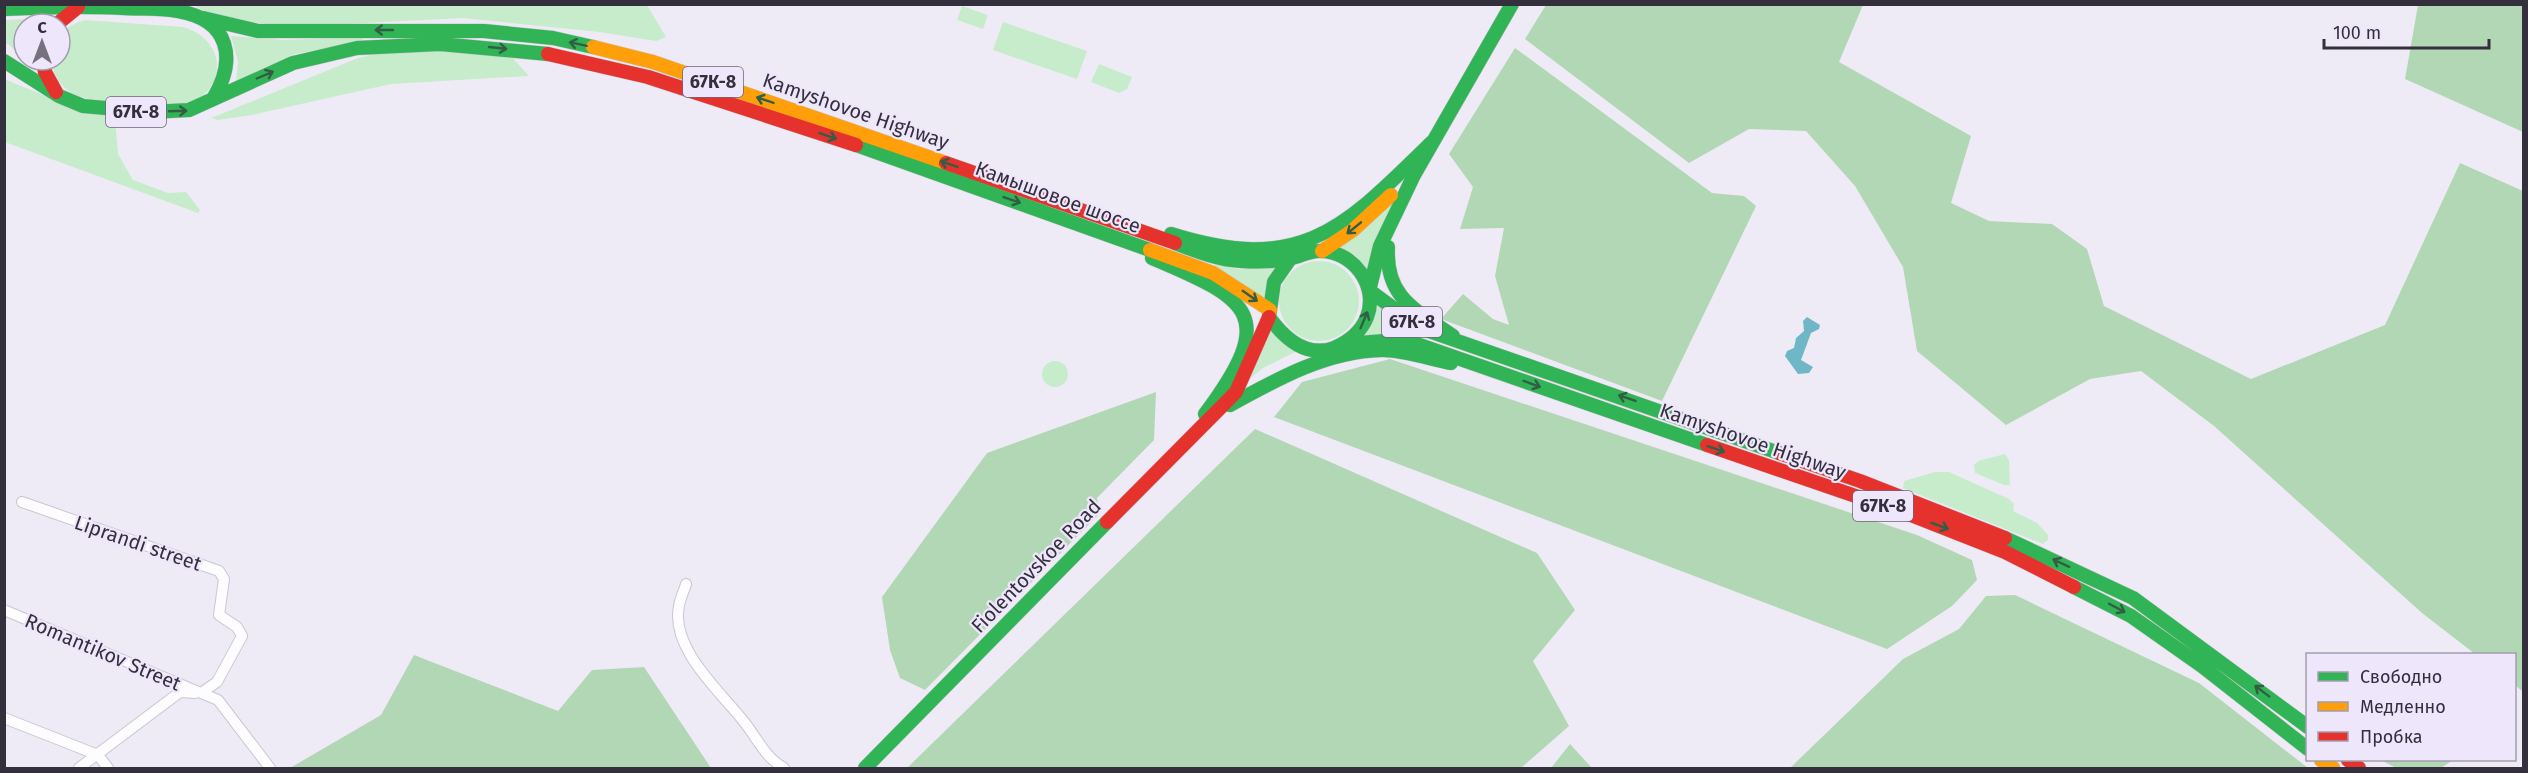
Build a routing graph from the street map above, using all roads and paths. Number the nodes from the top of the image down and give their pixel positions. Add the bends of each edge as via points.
1 (181, 4) edge
2 (1512, 4) edge
3 (79, 6) junction
4 (112, 6) edge
5 (4, 9) edge
6 (72, 12) edge
7 (198, 16) junction
8 (4, 62) edge
9 (45, 72) edge
10 (59, 96) junction
11 (213, 100) junction
12 (1432, 142) junction
13 (1413, 175) junction
14 (1405, 192) junction
15 (1145, 233) junction
16 (1121, 240) junction
17 (1322, 251) junction
18 (1290, 259) junction
19 (1370, 289) junction
20 (1269, 314) junction
21 (1460, 342) junction
22 (1347, 344) junction
23 (1320, 351) junction
24 (1495, 371) junction
25 (1236, 392) junction
26 (1222, 409) junction
27 (1190, 440) junction
28 (22, 502) dead end
29 (686, 584) dead end
30 (4, 610) edge
31 (201, 693) junction
32 (4, 718) edge
33 (2306, 726) edge
34 (2306, 749) edge
35 (98, 755) junction
36 (767, 764) edge
37 (79, 768) edge
38 (108, 768) edge
39 (270, 768) edge
40 (784, 768) edge
41 (865, 768) edge

1 - 7 main road
2 - 12 main road
3 - 4 main road, Kamyshovoe Highway / 67К-8
3 - 5 main road, Kamyshovoe Highway / 67К-8
3 - 6 main road
4 - 7 main road, Kamyshovoe Highway / 67К-8 via 178,10
7 - 11 main road via 223,37 228,52 226,77
15 -> 7 main road, Kamyshovoe Highway / 67К-8 via 749,94 598,48 553,38 484,31 258,31
8 - 10 main road
9 - 10 main road
10 -> 11 main road, 67К-8 via 83,106 135,112 189,110
11 -> 16 main road, Камышовое шоссе / 67К-8 via 293,63 357,48 440,44 548,54 648,77 795,124
12 - 13 main road
12 - 15 main road via 1332,231 1294,247 1257,251 1208,245 1161,231
13 - 14 main road
13 -> 17 main road via 1353,230
14 - 19 main road via 1380,246
14 - 21 main road via 1400,219 1389,245 1385,266 1388,279 1420,315
15 - 18 main road, Камышовое шоссе / 67К-8 via 1239,261
16 -> 20 main road, Камышовое шоссе / 67К-8 via 1213,273
16 - 27 main road via 1231,297 1247,329 1244,356
17 - 18 main road, 67К-8
17 - 19 main road, 67К-8 via 1353,265 1364,275
18 - 20 main road via 1274,282
19 - 21 main road, 67К-8 via 1420,328
22 -> 19 main road, 67К-8 via 1367,316
20 - 23 main road, Камышовое шоссе / 67К-8 via 1287,339
20 - 25 main road, Fiolentovskoe Road
33 -> 21 main road, Kamyshovoe Highway / 67К-8 via 2133,598 2015,542 1860,481
22 - 23 main road, 67К-8 via 1332,351
22 - 24 main road, Kamyshovoe Highway / 67К-8 via 1417,344
23 - 25 main road, Fiolentovskoe Road
24 - 26 main road via 1476,371 1433,358 1383,350 1326,360 1284,375
24 -> 34 main road, Kamyshovoe Highway / 67К-8 via 1911,515 2005,552 2131,616 2202,666
25 - 26 main road, Fiolentovskoe Road
26 - 27 main road, Fiolentovskoe Road
27 - 41 main road, Fiolentovskoe Road
28 - 31 street, Liprandi street via 219,571 224,579 219,615 237,627 242,636 217,682
29 - 36 street via 678,608 681,634 695,664 746,724
30 - 31 street, Romantikov Street
31 - 35 street via 180,692
31 - 39 street via 218,700
32 - 35 street
35 - 37 street
35 - 38 street
36 - 40 street

